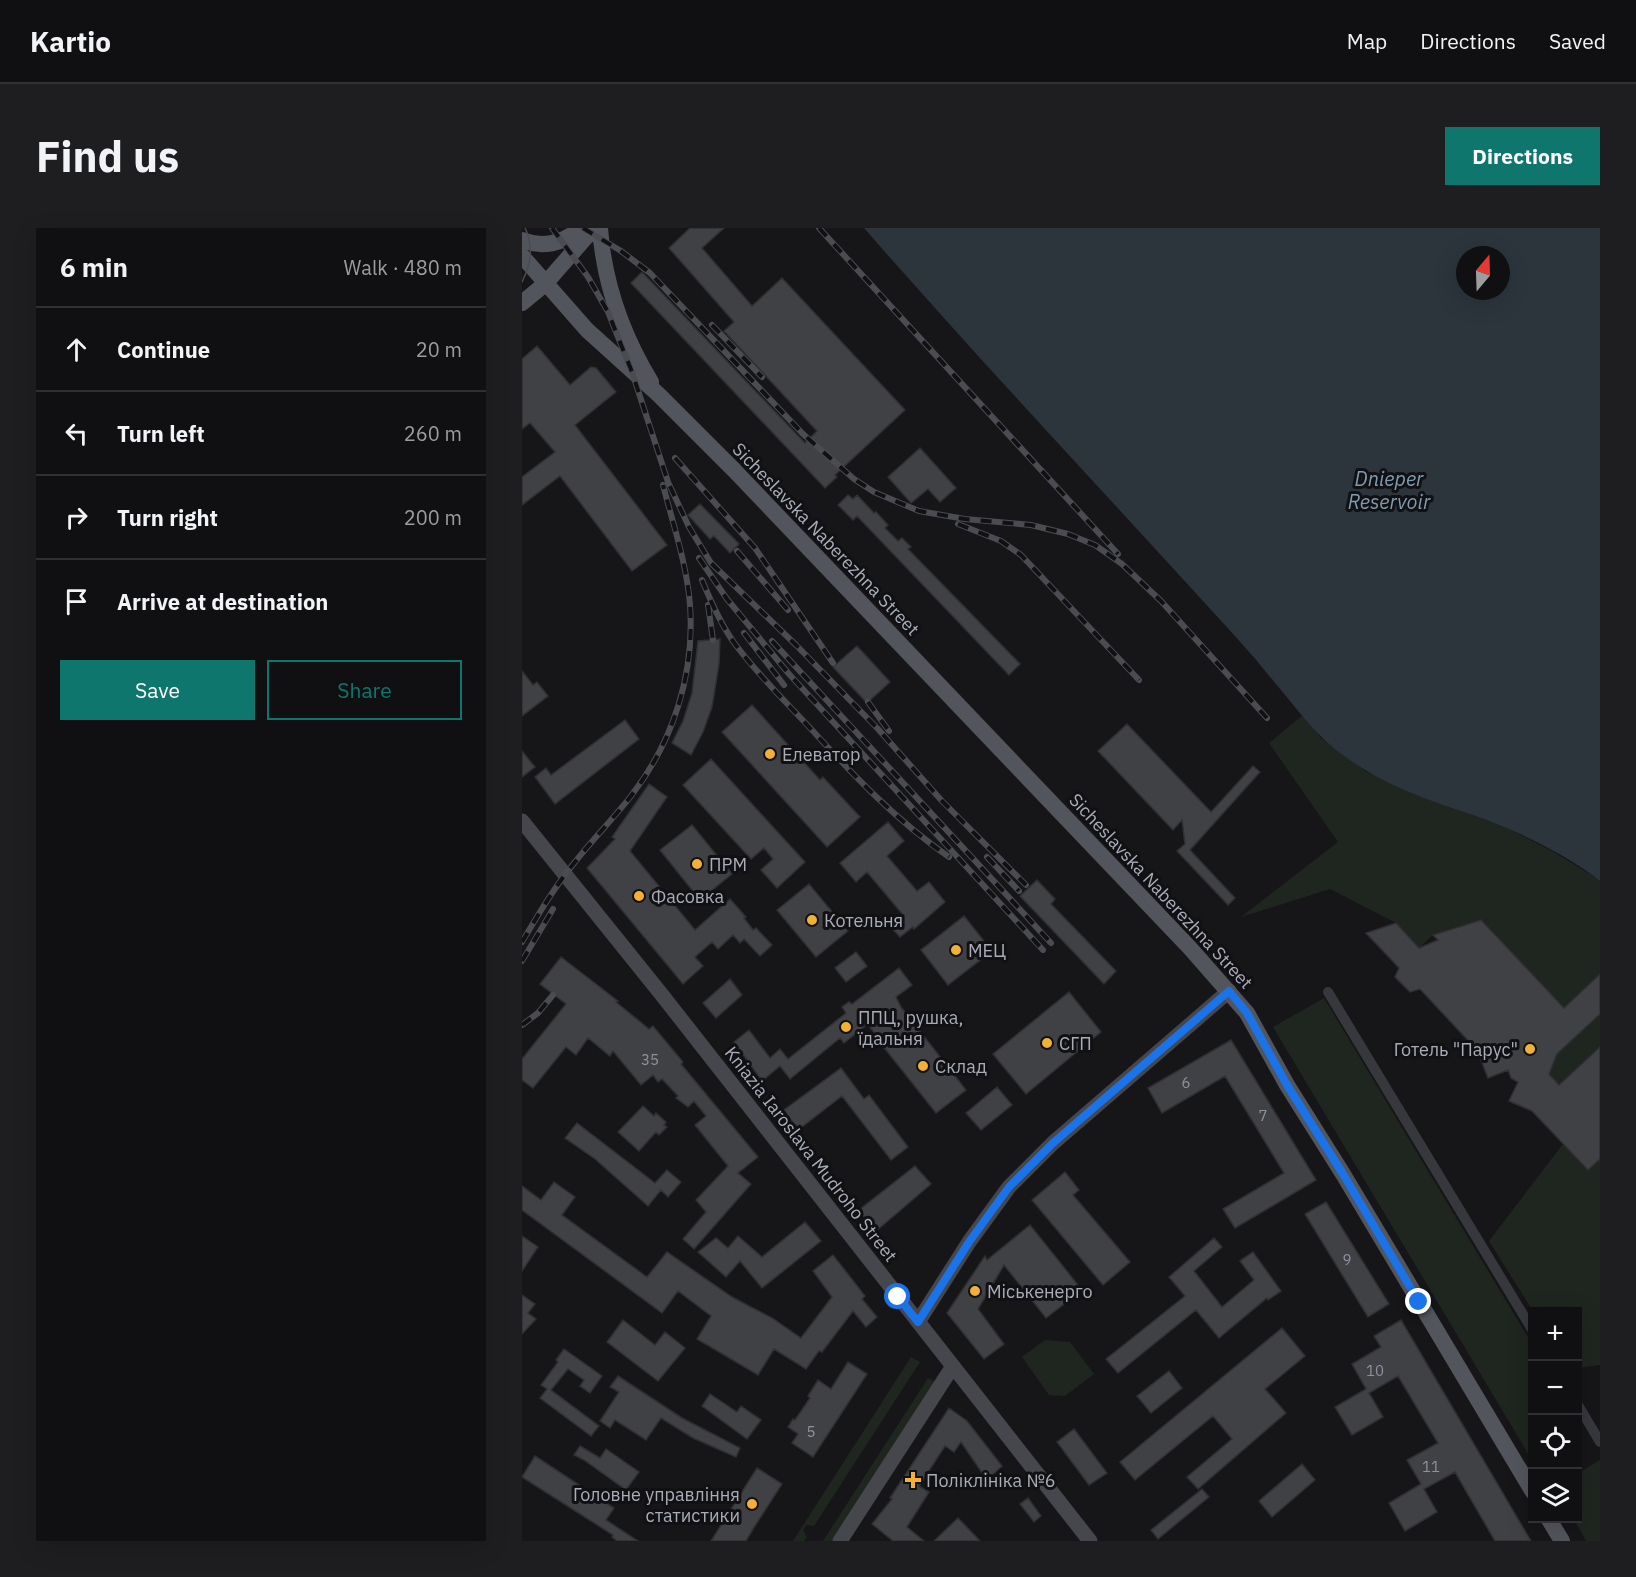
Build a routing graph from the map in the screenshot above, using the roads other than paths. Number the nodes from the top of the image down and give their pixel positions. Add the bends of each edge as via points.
1 (580, 228) edge
2 (594, 228) edge
3 (600, 228) edge
4 (522, 240) edge
5 (522, 256) edge
6 (545, 284) junction
7 (522, 303) edge
8 (659, 395) junction
9 (522, 821) edge
10 (1229, 991) junction
11 (1328, 992) dead end
12 (918, 1322) junction
13 (1528, 1323) edge
14 (953, 1366) junction
15 (1582, 1412) edge
16 (1600, 1442) edge
17 (1528, 1484) edge
18 (1551, 1523) edge
19 (840, 1541) edge
20 (1090, 1541) edge
21 (1562, 1541) edge

1 - 4 main road via 562,242 540,245
2 - 6 main road
3 - 8 main road, Sicheslavska Naberezhna Street via 607,282 616,309 636,357
5 - 6 main road, Sicheslavska Naberezhna Street
6 - 7 main road
6 - 8 main road, Sicheslavska Naberezhna Street via 587,330
8 - 10 main road, Sicheslavska Naberezhna Street
9 - 12 main road, Kniazia Iaroslava Mudroho Street
10 - 12 main road via 1053,1143 1009,1187
10 - 17 main road, Sicheslavska Naberezhna Street via 1247,1013
11 - 13 street
12 - 14 main road, Kniazia Iaroslava Mudroho Street
14 - 19 main road
14 - 20 main road, Kniazia Iaroslava Mudroho Street
15 - 16 street
18 - 21 main road

